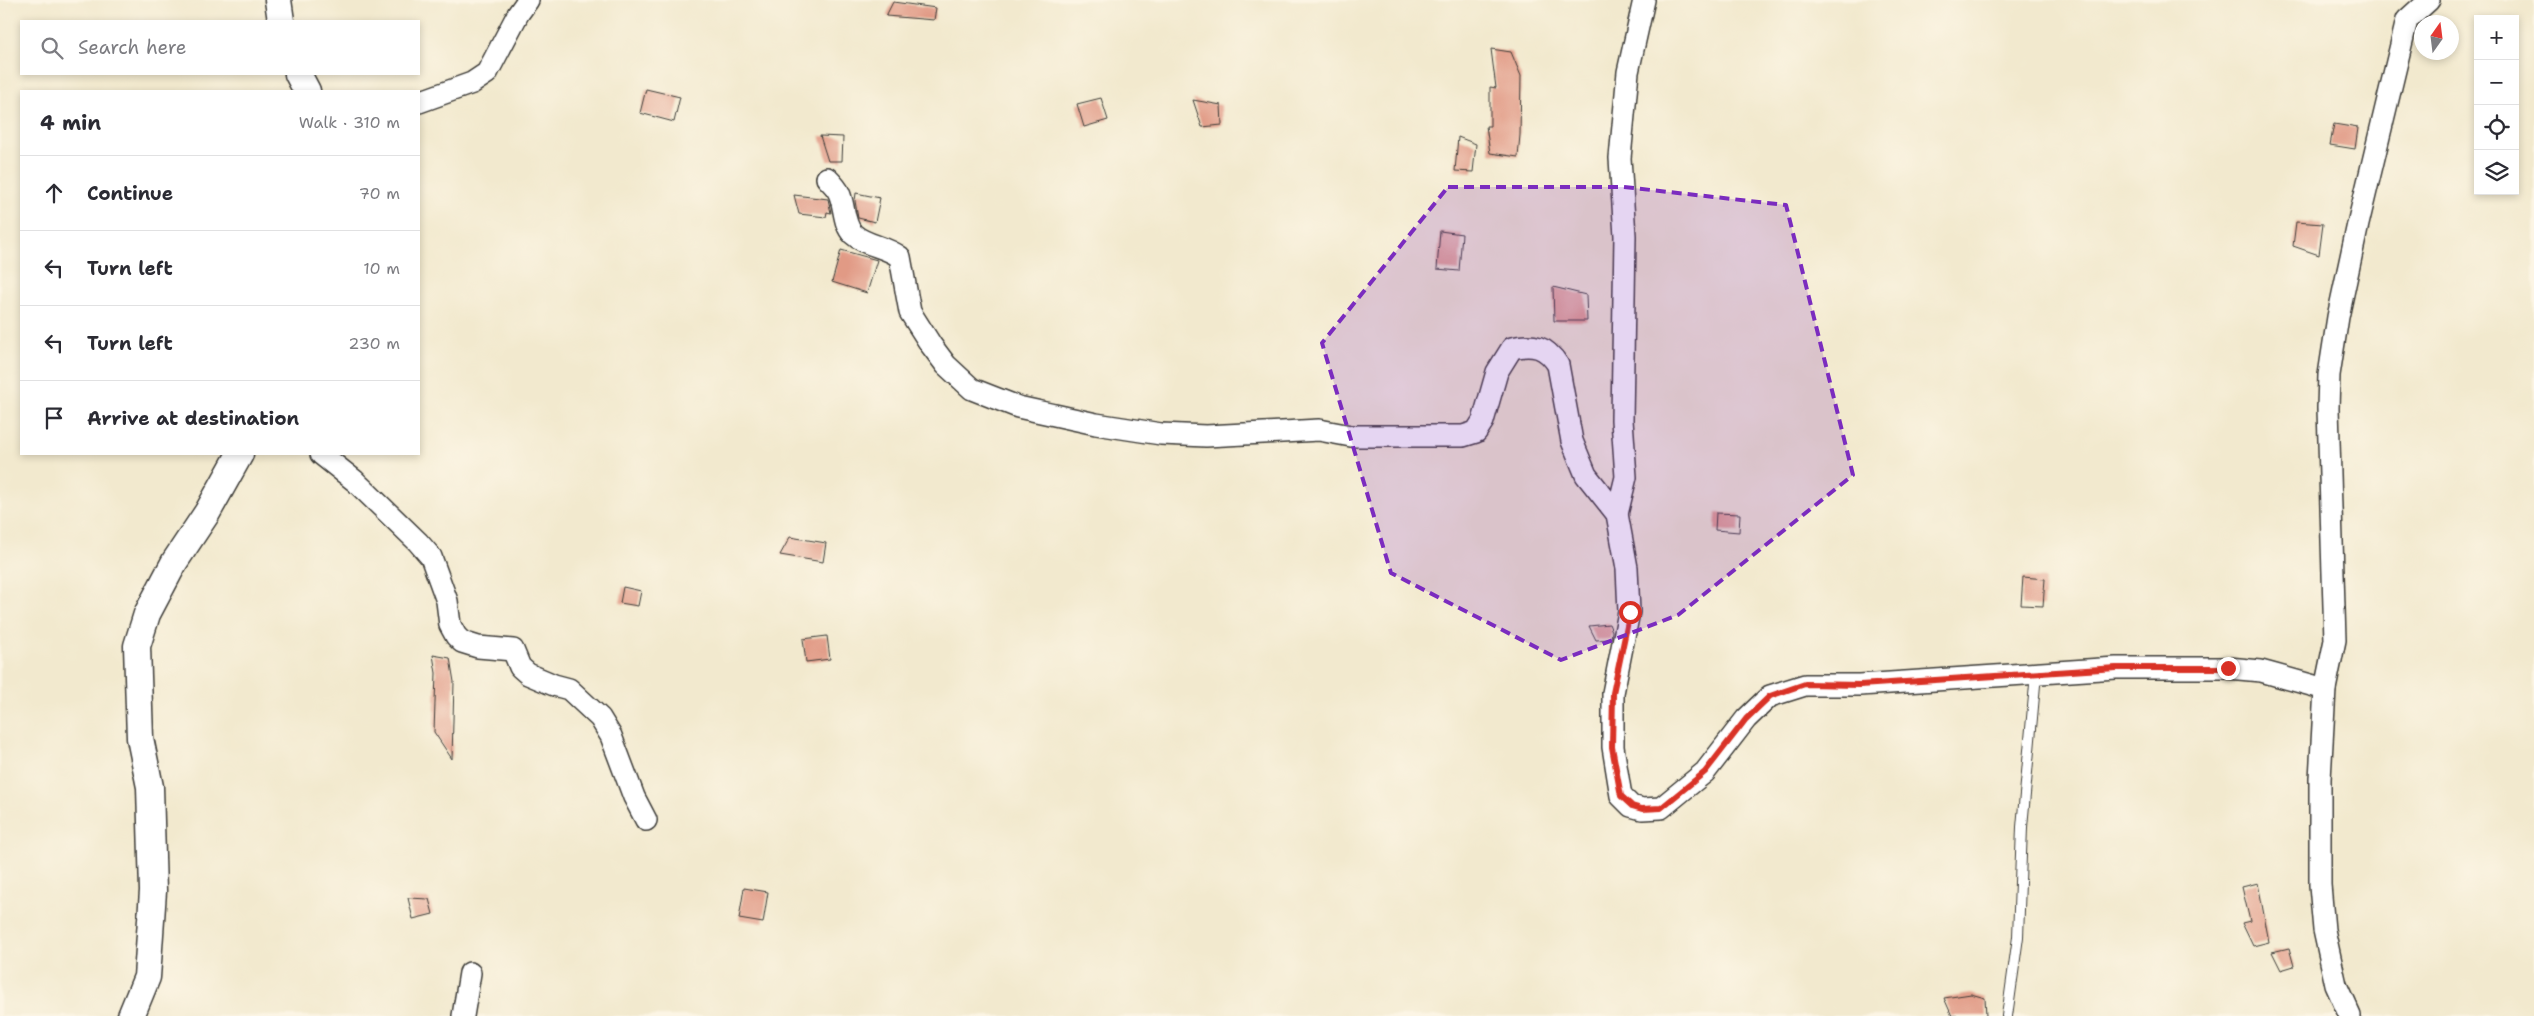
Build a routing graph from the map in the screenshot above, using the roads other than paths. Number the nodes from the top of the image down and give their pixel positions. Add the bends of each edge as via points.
1 (278, 0) edge
2 (528, 0) edge
3 (1644, 0) edge
4 (2429, 0) edge
5 (281, 20) edge
6 (299, 75) edge
7 (306, 90) edge
8 (420, 102) edge
9 (827, 178) dead end
10 (239, 455) edge
11 (322, 455) edge
12 (1617, 514) junction
13 (2036, 674) junction
14 (2325, 689) junction
15 (646, 820) dead end
16 (470, 973) dead end
17 (131, 1016) edge
18 (463, 1016) edge
19 (2007, 1016) edge
20 (2350, 1016) edge

1 - 5 street
2 - 8 street via 486,73 472,83
3 - 12 street via 1628,72 1620,158 1625,236 1622,420 1626,477
4 - 14 street via 2407,20 2358,224 2329,375 2335,640
6 - 7 street
9 - 12 street via 839,192 847,225 853,234 900,257 910,312 931,345 972,390 1018,407 1161,434 1206,436 1319,430 1351,436 1463,436 1476,432 1483,421 1497,372 1512,348 1542,347 1558,365 1572,441 1586,475
10 - 17 street via 171,570 148,614 137,646 140,738 150,787 153,891 147,977
11 - 15 street via 362,488 431,557 447,601 450,625 462,642 478,648 513,650 520,667 528,674 569,689 600,718
12 - 13 street via 1627,568 1630,612 1613,693 1612,747 1621,796 1632,806 1661,808 1705,772 1746,719 1770,696 1805,684 1860,685
13 - 14 street via 2116,668 2228,668 2261,672
13 - 19 lane via 2022,827 2018,937
14 - 20 street via 2320,778 2320,885 2324,930 2336,985
16 - 18 street

